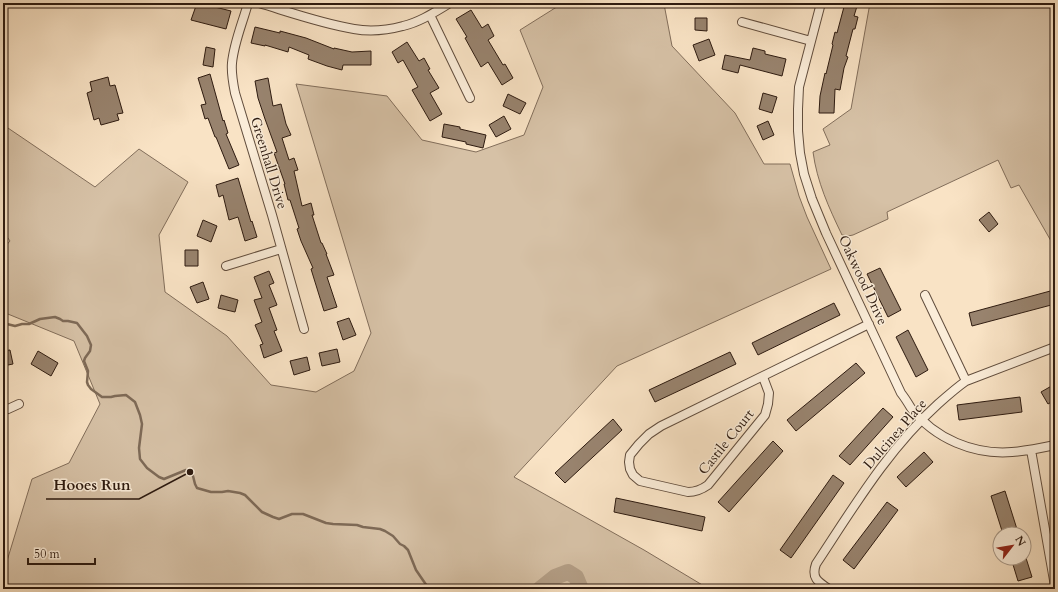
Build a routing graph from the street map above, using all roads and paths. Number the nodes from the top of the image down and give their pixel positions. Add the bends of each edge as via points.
1 (248, 3) edge
2 (259, 3) edge
3 (450, 3) edge
4 (821, 3) edge
5 (430, 16) junction
6 (742, 22) dead end
7 (811, 41) junction
8 (470, 98) dead end
9 (281, 249) junction
10 (226, 266) dead end
11 (925, 295) dead end
12 (869, 324) junction
13 (304, 329) dead end
14 (1055, 347) edge
15 (763, 377) junction
16 (966, 381) junction
17 (19, 404) dead end
18 (3, 410) edge
19 (922, 420) junction
20 (1055, 445) edge
21 (1030, 450) junction
22 (1053, 560) edge
23 (1055, 586) edge
24 (829, 589) edge

1 - 9 street, Greenhall Drive via 234,49 232,77
2 - 5 street via 354,29 387,29
3 - 5 street
4 - 7 street, Oakwood Drive
5 - 8 street
6 - 7 street
7 - 12 street, Oakwood Drive via 800,87 798,109 798,138 804,174 826,232
9 - 10 street
9 - 13 street, Greenhall Drive
11 - 16 street
12 - 15 street, Castile Court
12 - 19 street, Oakwood Drive via 901,393
14 - 16 street, Dulcinea Place
15 - 15 street, Castile Court via 649,434 630,456 630,469 633,475 640,481 688,492 702,490 708,486 766,415 769,393
16 - 19 street, Dulcinea Place
17 - 18 street
19 - 21 street, Oakwood Drive via 941,435 969,448 999,453
19 - 24 street, Dulcinea Place via 880,469 816,564 816,578
20 - 21 street, Oakwood Drive
21 - 22 street
22 - 23 street

